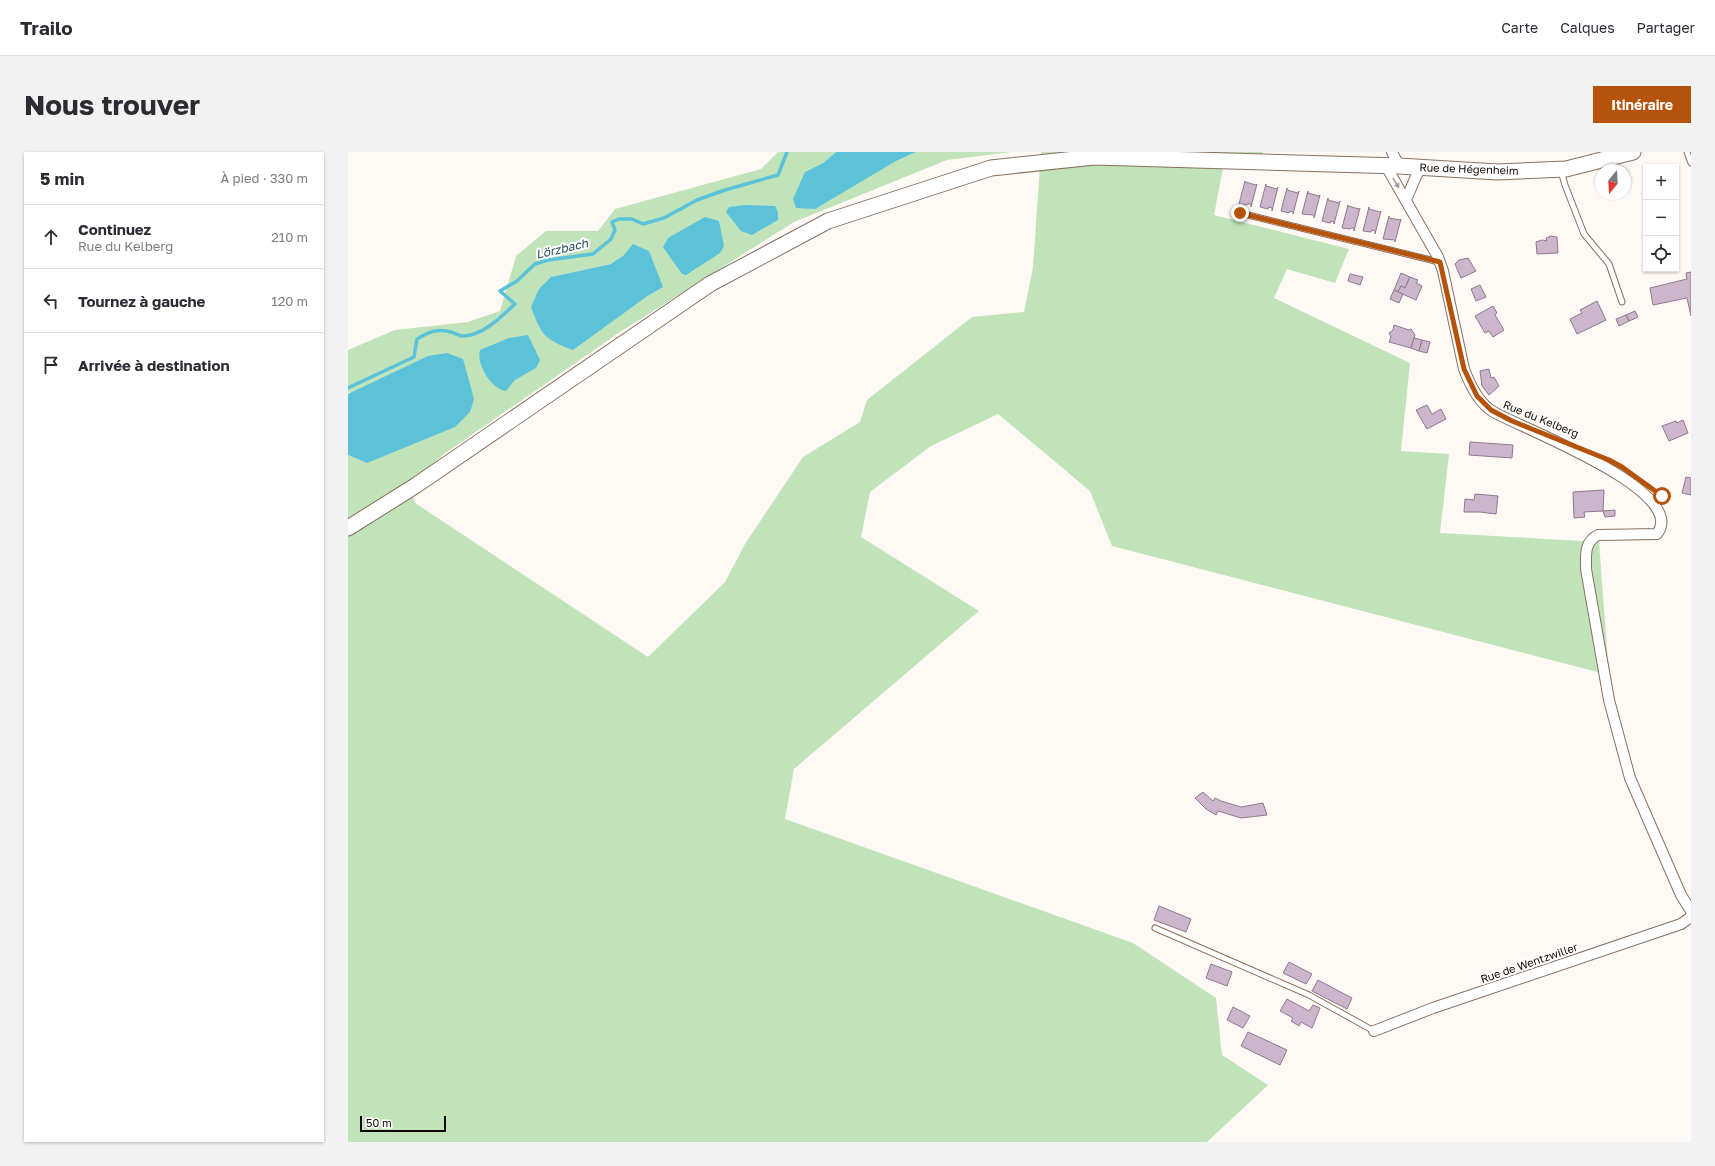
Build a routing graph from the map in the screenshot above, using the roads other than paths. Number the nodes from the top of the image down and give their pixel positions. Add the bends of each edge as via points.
1 (1392, 152) edge
2 (1633, 152) edge
3 (1687, 152) edge
4 (1691, 163) edge
5 (1393, 166) junction
6 (1422, 167) junction
7 (1561, 169) junction
8 (1406, 200) junction
9 (1240, 213) dead end
10 (1440, 262) junction
11 (1622, 302) dead end
12 (1657, 493) dead end
13 (1671, 513) dead end
14 (348, 528) edge
15 (1691, 911) edge
16 (1691, 917) edge
17 (1155, 928) dead end
18 (1374, 1031) joint

1 - 5 street, Rue du Kelberg
2 - 7 main road, Rue de Hégenheim
3 - 4 lane
5 - 6 main road, Rue de Hégenheim
5 -> 8 street, Rue du Kelberg
5 - 14 main road, Rue de Hégenheim via 1094,157 991,168 828,221 710,284 415,486
6 - 7 main road, Rue de Hégenheim via 1497,172
6 - 8 street
7 - 11 lane via 1584,234 1609,264
8 - 10 street, Rue du Kelberg
9 - 10 lane
10 - 12 street, Rue du Kelberg via 1464,369 1469,383 1484,404 1512,421 1603,457 1622,467
13 - 15 street via 1668,525 1657,534 1598,535 1588,542 1585,553 1609,700 1630,778 1681,895
16 - 18 street, Rue de Wentzwiller via 1680,924 1433,1008
17 - 18 lane via 1309,995

